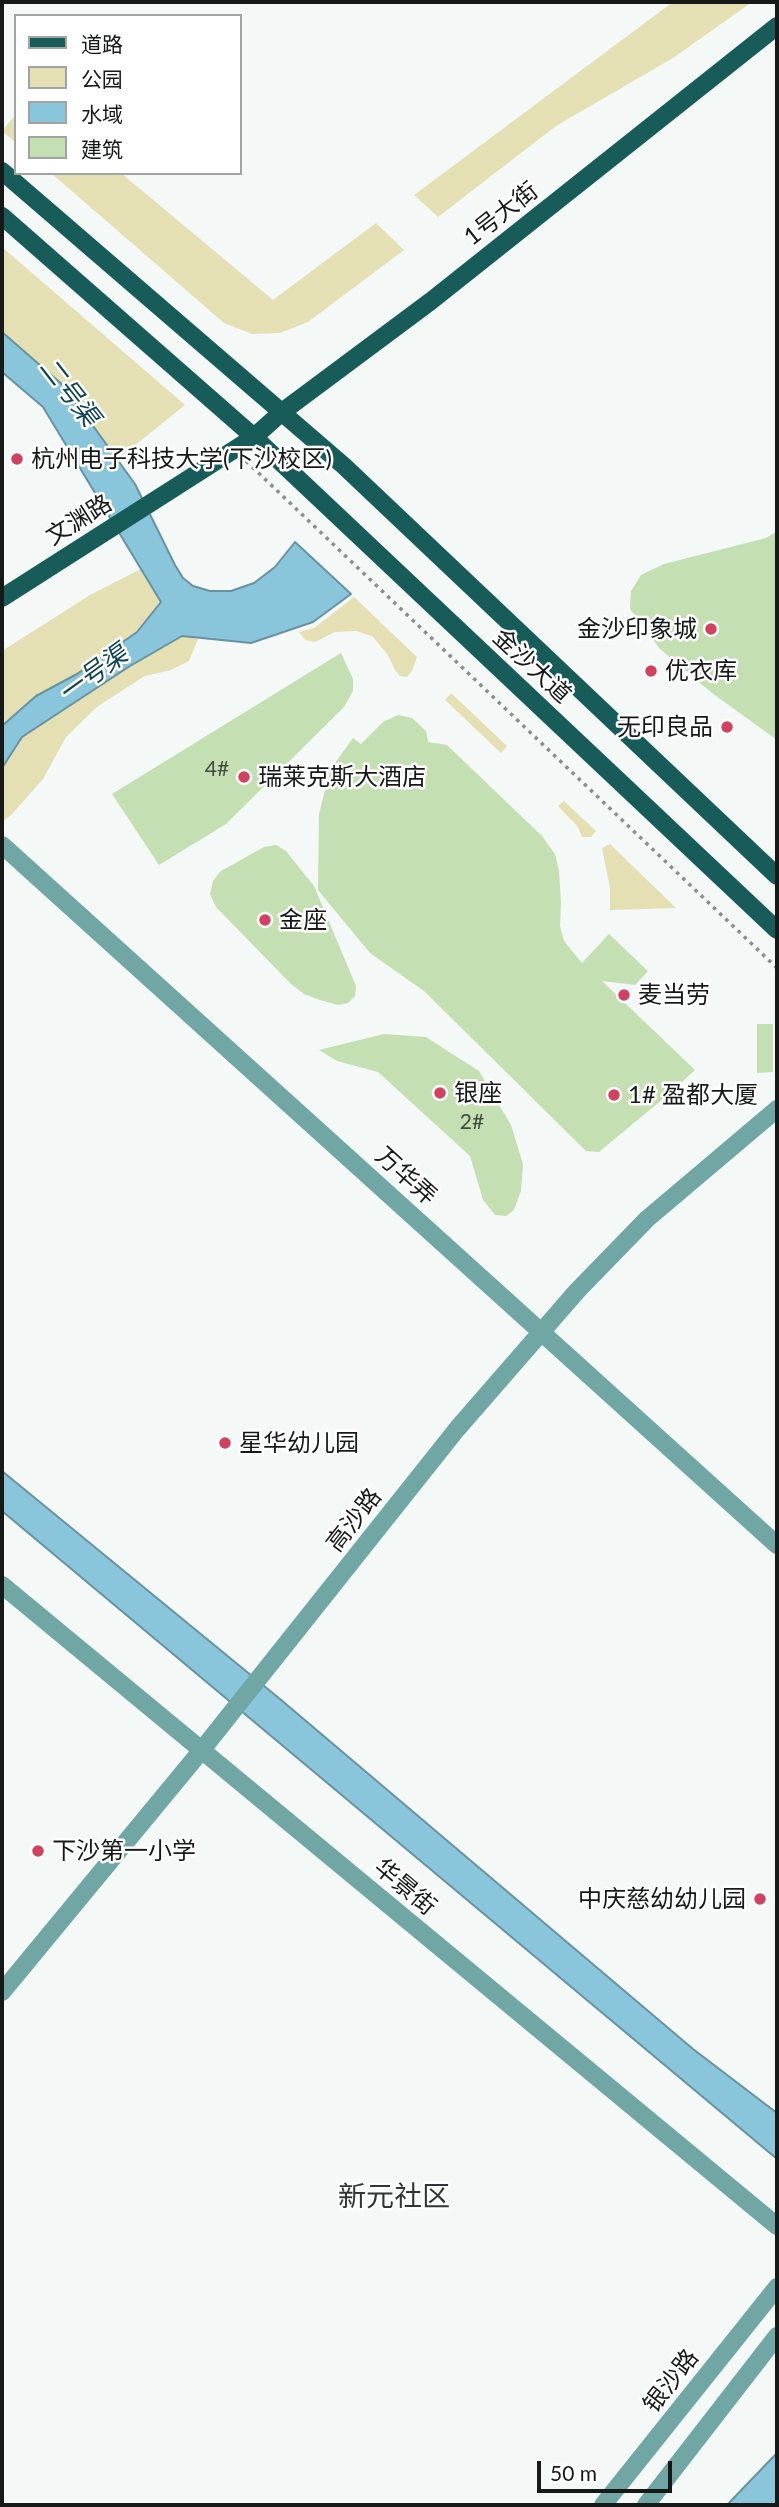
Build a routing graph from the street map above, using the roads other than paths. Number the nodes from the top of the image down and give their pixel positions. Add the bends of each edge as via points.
1 (777, 26) edge
2 (2, 171) edge
3 (2, 216) edge
4 (282, 412) junction
5 (254, 438) junction
6 (2, 598) edge
7 (2, 845) edge
8 (777, 876) edge
9 (777, 930) edge
10 (777, 1109) edge
11 (542, 1331) junction
12 (777, 1545) edge
13 (2, 1585) edge
14 (201, 1751) junction
15 (2, 1992) edge
16 (777, 2226) edge
17 (777, 2287) edge
18 (777, 2336) edge
19 (603, 2505) edge
20 (646, 2505) edge

1 - 4 main road, 1号大街
2 - 4 main road, 金沙大道
3 - 5 main road, 金沙大道
4 - 5 main road, 1号大街
4 - 8 main road, 金沙大道
5 - 6 main road, 文渊路
5 - 9 main road, 金沙大道
7 - 11 street, 万华弄
10 - 11 street, 高沙路 via 647,1219
11 - 12 street, 万华弄
11 - 14 street, 高沙路 via 457,1429
13 - 14 street, 华景街
14 - 15 street, 高沙路
14 - 16 street, 华景街
17 - 19 street, 银沙路
18 - 20 street

